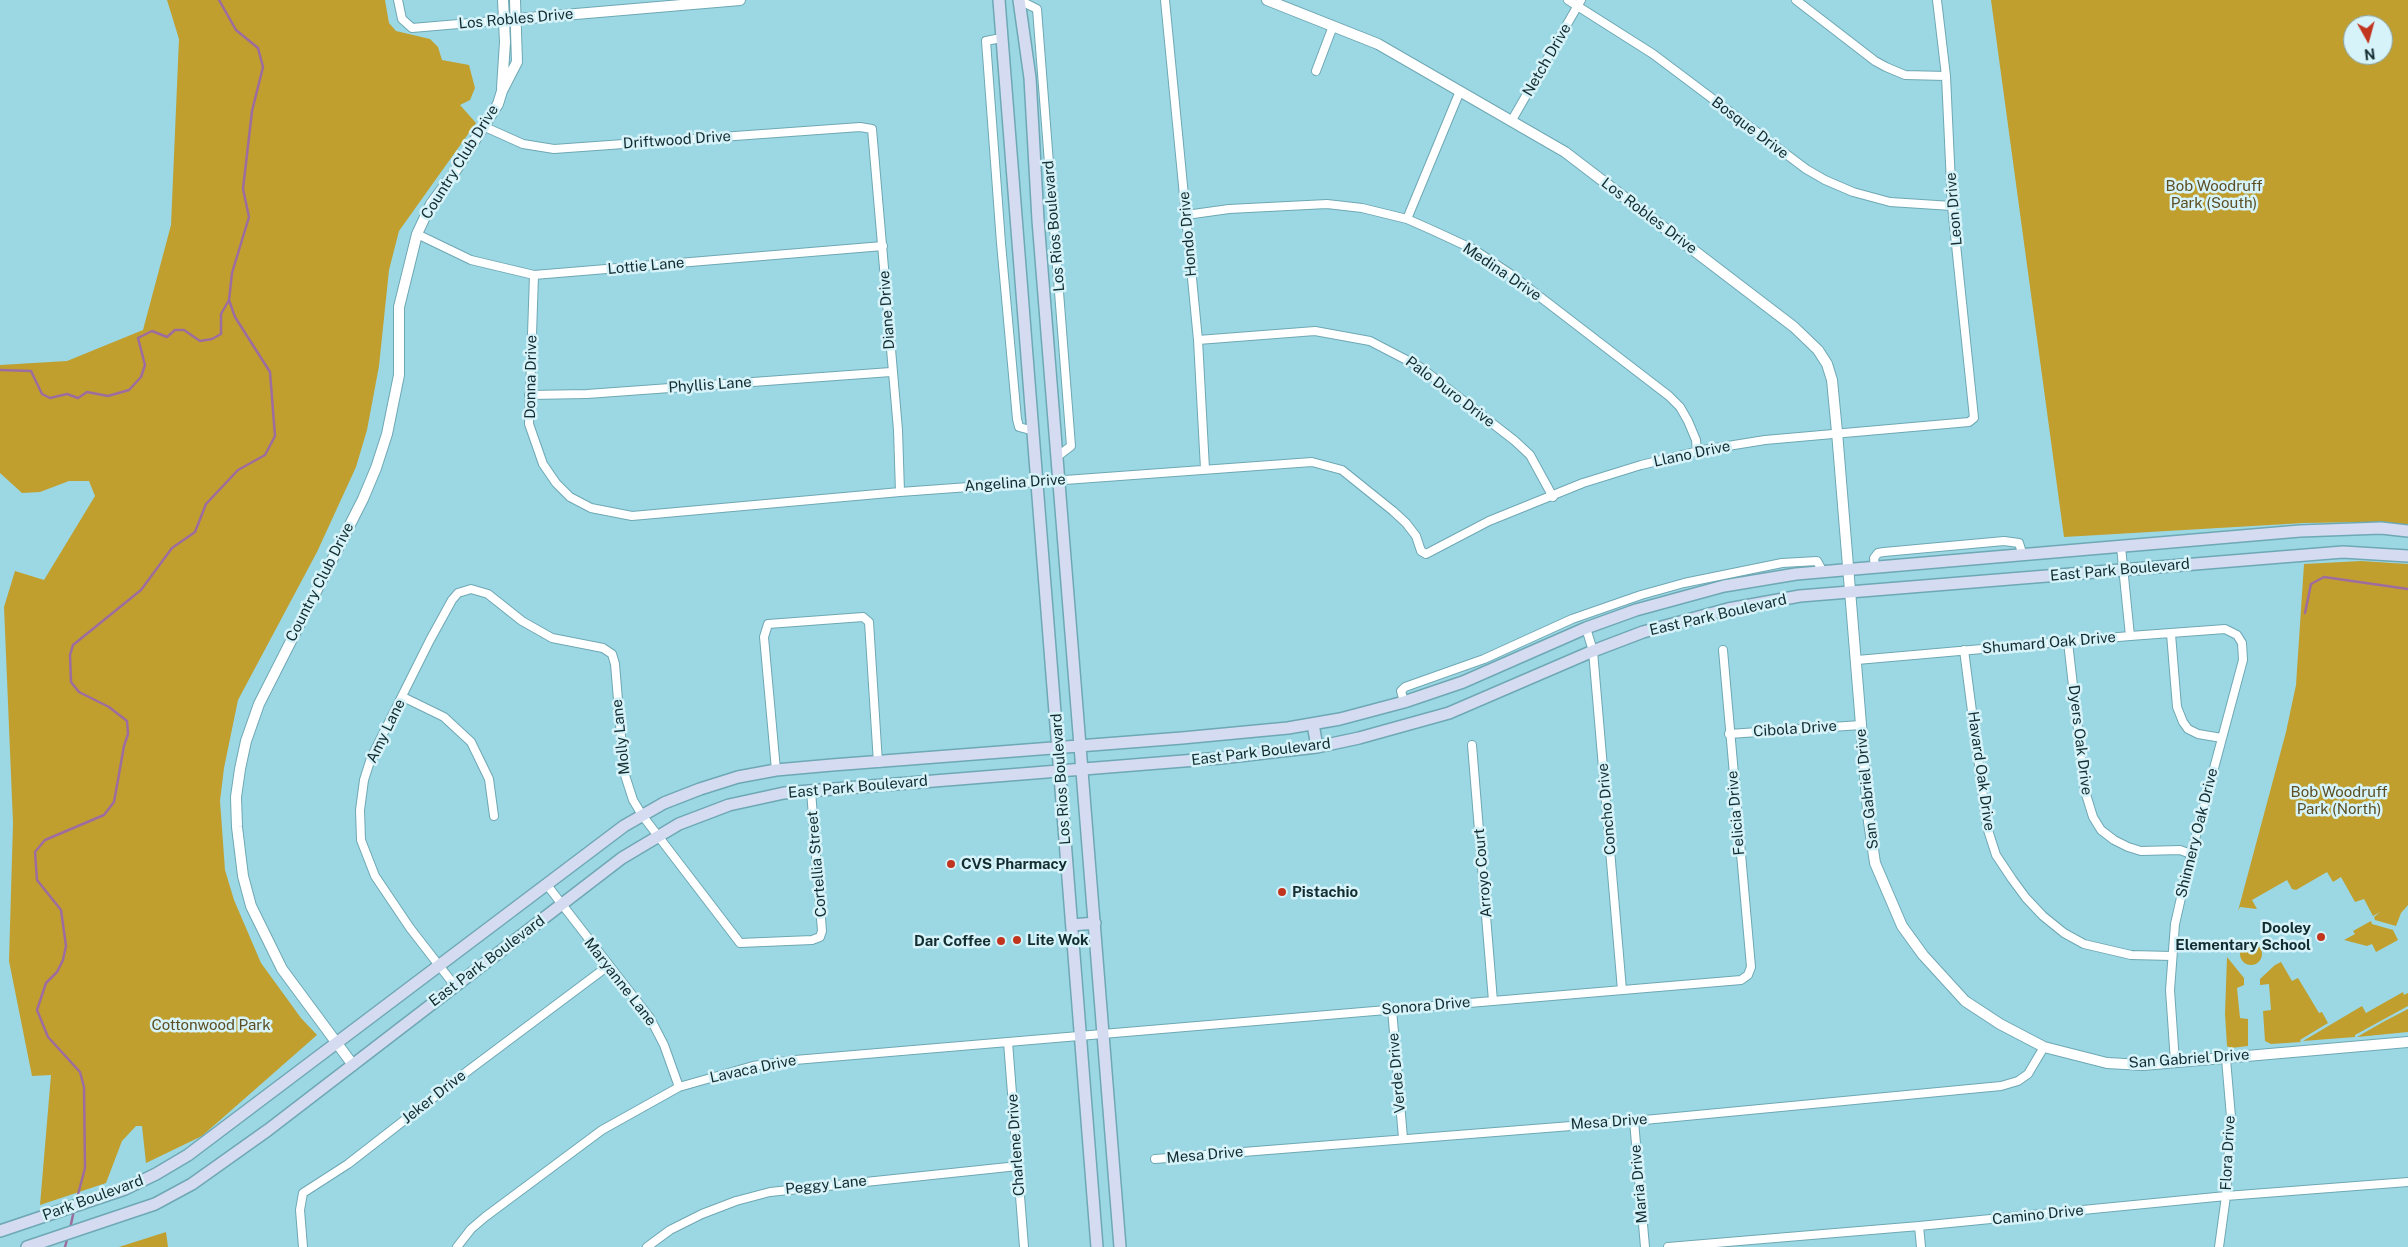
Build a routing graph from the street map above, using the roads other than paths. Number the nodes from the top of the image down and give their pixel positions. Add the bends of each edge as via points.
1 (398, 0) edge
2 (502, 0) edge
3 (515, 0) edge
4 (740, 0) edge
5 (1000, 0) edge
6 (1019, 0) edge
7 (1165, 0) edge
8 (1267, 0) edge
9 (1568, 0) edge
10 (1796, 0) edge
11 (1937, 0) edge
12 (1580, 3) edge
13 (645, 4) edge
14 (517, 19) junction
15 (503, 20) junction
16 (1333, 26) junction
17 (1316, 71) dead end
18 (1946, 76) junction
19 (502, 91) junction
20 (1460, 91) junction
21 (1512, 120) junction
22 (485, 127) junction
23 (872, 129) joint
24 (1952, 206) junction
25 (1186, 215) junction
26 (1407, 219) junction
27 (417, 234) junction
28 (883, 246) junction
29 (534, 275) junction
30 (1198, 340) junction
31 (891, 372) junction
32 (529, 394) junction
33 (1974, 418) joint
34 (1838, 432) junction
35 (1697, 452) junction
36 (1058, 456) junction
37 (1205, 469) junction
38 (1059, 480) junction
39 (1038, 482) junction
40 (900, 492) junction
41 (1553, 496) junction
42 (570, 497) joint
43 (2408, 531) edge
44 (2121, 547) junction
45 (1426, 554) joint
46 (2023, 556) junction
47 (2408, 556) edge
48 (1875, 568) junction
49 (2123, 570) junction
50 (1849, 571) junction
51 (1823, 572) junction
52 (471, 588) joint
53 (1851, 593) junction
54 (1047, 598) junction
55 (1069, 600) junction
56 (1586, 628) junction
57 (2171, 634) junction
58 (2130, 636) junction
59 (2239, 638) joint
60 (2068, 642) junction
61 (1723, 650) dead end
62 (1964, 650) junction
63 (1593, 651) junction
64 (1856, 660) junction
65 (403, 697) junction
66 (1404, 702) junction
67 (1313, 724) junction
68 (1861, 725) junction
69 (1729, 734) junction
70 (2222, 738) junction
71 (1472, 745) dead end
72 (1082, 746) junction
73 (1058, 747) junction
74 (1317, 747) junction
75 (878, 763) junction
76 (1083, 768) junction
77 (776, 770) junction
78 (1059, 770) junction
79 (880, 784) junction
80 (811, 791) junction
81 (642, 815) junction
82 (494, 816) dead end
83 (658, 835) junction
84 (2191, 854) junction
85 (547, 885) junction
86 (561, 905) junction
87 (1095, 923) junction
88 (1072, 926) junction
89 (740, 943) joint
90 (2172, 956) junction
91 (440, 966) junction
92 (608, 966) junction
93 (1748, 976) joint
94 (455, 986) junction
95 (1622, 990) junction
96 (1493, 1001) junction
97 (1392, 1009) junction
98 (1102, 1033) junction
99 (1081, 1036) junction
100 (1008, 1042) junction
101 (2408, 1042) edge
102 (338, 1043) junction
103 (2044, 1047) junction
104 (2226, 1059) junction
105 (2174, 1062) junction
106 (353, 1065) junction
107 (679, 1087) junction
108 (1634, 1120) junction
109 (1403, 1138) junction
110 (208, 1142) joint
111 (1155, 1159) dead end
112 (1018, 1166) junction
113 (209, 1172) joint
114 (2408, 1182) edge
115 (2226, 1196) junction
116 (1919, 1226) junction
117 (0, 1231) edge
118 (27, 1247) edge
119 (303, 1247) edge
120 (457, 1247) edge
121 (647, 1247) edge
122 (1024, 1247) edge
123 (1097, 1247) edge
124 (1120, 1247) edge
125 (1645, 1247) edge
126 (1668, 1247) edge
127 (1921, 1247) edge
128 (2219, 1247) edge

1 - 15 street, Los Robles Drive via 402,19 412,28
2 - 15 street, Country Club Drive
3 - 14 street, Country Club Drive
4 - 13 street, Los Robles Drive
5 - 39 main road, Los Rios Boulevard
6 - 36 main road, Los Rios Boulevard via 1030,78 1038,220
6 - 36 street, Los Rios Boulevard via 1037,9 1071,446
7 - 25 street, Hondo Drive
8 - 16 street, Los Robles Drive
9 - 12 street, Bosque Drive
10 - 18 street via 1886,67 1905,75
11 - 18 street, Leon Drive
12 - 21 street, Netch Drive
12 - 24 street, Bosque Drive via 1824,180 1890,202
13 - 14 street, Los Robles Drive
14 - 15 street, Los Robles Drive
14 - 19 street, Country Club Drive via 517,62
15 - 19 street, Country Club Drive
16 - 17 street
16 - 20 street, Los Robles Drive via 1378,44
18 - 24 street, Leon Drive
19 - 22 street, Country Club Drive
20 - 21 street, Los Robles Drive
20 - 26 street
21 - 34 street, Los Robles Drive via 1565,152 1794,327 1818,350 1827,364
22 - 23 street, Driftwood Drive via 523,144 554,148 860,127
22 - 27 street, Country Club Drive via 431,204
23 - 28 street, Diane Drive
24 - 33 street, Leon Drive
25 - 26 street, Medina Drive via 1229,209 1327,204 1362,208
25 - 30 street, Hondo Drive
26 - 35 street, Medina Drive via 1473,250 1509,273 1669,396 1680,406 1688,421
27 - 29 street, Lottie Lane via 471,260
27 - 102 street, Country Club Drive via 399,307 399,375 387,434 362,499 259,704 246,741 236,796 242,876 250,906 282,969
28 - 29 street, Lottie Lane
28 - 31 street, Diane Drive
29 - 32 street, Donna Drive
30 - 37 street, Hondo Drive
30 - 41 street, Palo Duro Drive via 1316,331 1370,341 1420,367 1515,441 1530,454
31 - 32 street, Phyllis Lane via 587,394
31 - 40 street, Diane Drive via 898,430
32 - 42 street, Donna Drive via 529,424 534,445 556,483
33 - 34 street, Llano Drive via 1969,422
34 - 35 street, Llano Drive
34 - 50 street, Los Robles Drive
35 - 41 street, Llano Drive via 1641,465
36 - 38 main road, Los Rios Boulevard
37 - 38 street, Angelina Drive
37 - 45 street, Angelina Drive via 1312,462 1342,470 1406,523 1416,536 1421,551
38 - 39 street, Angelina Drive
38 - 55 main road, Los Rios Boulevard
39 - 40 street, Angelina Drive
39 - 54 main road, Los Rios Boulevard
40 - 42 street, Angelina Drive via 632,516 591,508
41 - 45 street, Llano Drive via 1490,521
43 - 44 main road, East Park Boulevard via 2343,528
44 - 46 main road, East Park Boulevard
44 - 49 street
46 - 48 main road, East Park Boulevard
46 - 48 street via 2019,543 2004,541 1878,553 1874,558
47 - 49 main road, East Park Boulevard via 2343,552
48 - 50 main road, East Park Boulevard
49 - 53 main road, East Park Boulevard
49 - 58 street
50 - 51 main road, East Park Boulevard
50 - 53 street, San Gabriel Drive
51 - 56 main road, East Park Boulevard via 1690,593
51 - 66 street, East Park Boulevard via 1817,562 1782,563 1641,595 1572,619 1484,659 1405,687 1401,690
52 - 65 street, Amy Lane via 458,593 452,600
52 - 81 street, Molly Lane via 496,598 522,621 552,638 604,648 612,654 624,772
53 - 63 main road, East Park Boulevard via 1800,596 1719,611 1643,632
53 - 64 street, San Gabriel Drive
54 - 55 main road
54 - 73 main road, Los Rios Boulevard
55 - 72 main road, Los Rios Boulevard
56 - 63 street, Concho Drive
56 - 66 main road, East Park Boulevard via 1502,666
57 - 58 street, Shumard Oak Drive
57 - 59 street, Shumard Oak Drive via 2225,630
57 - 70 street via 2177,707 2183,722 2198,734
58 - 60 street, Shumard Oak Drive
59 - 70 street, Shinnery Oak Drive via 2243,660
60 - 62 street, Shumard Oak Drive
60 - 84 street, Dyers Oak Drive via 2085,791 2093,817 2101,830 2128,847 2141,851 2180,850
61 - 69 street, Felicia Drive
62 - 64 street, Shumard Oak Drive
62 - 90 street, Havard Oak Drive via 1987,826 1996,856 2026,898 2064,933 2084,944 2131,955
63 - 74 main road, East Park Boulevard via 1449,713
63 - 95 street, Concho Drive
64 - 68 street, San Gabriel Drive
65 - 82 street via 444,717 471,742 488,779
65 - 91 street, Amy Lane via 367,769 361,794 361,840 380,885
66 - 67 main road, East Park Boulevard
67 - 72 main road, East Park Boulevard
67 - 74 main road
68 - 69 street, Cibola Drive
68 - 103 street, San Gabriel Drive via 1875,862 1902,926 1923,955 1965,1001
69 - 93 street, Felicia Drive via 1751,967
70 - 84 street, Shinnery Oak Drive
71 - 96 street, Arroyo Court
72 - 73 main road, East Park Boulevard
72 - 76 main road, Los Rios Boulevard
73 - 75 main road, East Park Boulevard
73 - 78 main road, Los Rios Boulevard
74 - 76 main road, East Park Boulevard
75 - 77 main road, East Park Boulevard
75 - 77 street via 869,622 863,616 768,624 764,637
75 - 79 main road
76 - 78 main road, East Park Boulevard
76 - 87 main road, Los Rios Boulevard
77 - 81 main road, East Park Boulevard via 700,789
78 - 79 main road, East Park Boulevard
78 - 88 main road, Los Rios Boulevard
79 - 80 main road, East Park Boulevard
80 - 83 main road, East Park Boulevard via 753,798 679,824
80 - 89 street, Cortellia Street via 820,937
81 - 83 street, Molly Lane
81 - 85 main road, East Park Boulevard
83 - 86 main road, East Park Boulevard
83 - 89 street, Molly Lane
84 - 90 street, Shinnery Oak Drive via 2175,924
85 - 86 street, Maryanne Lane
85 - 91 main road, East Park Boulevard
86 - 92 street, Maryanne Lane
86 - 94 main road, East Park Boulevard
87 - 88 main road
87 - 98 main road, Los Rios Boulevard
88 - 99 main road, Los Rios Boulevard
90 - 105 street, Shinnery Oak Drive
91 - 94 street, Amy Lane
91 - 102 main road, East Park Boulevard
92 - 107 street, Maryanne Lane via 650,1018
92 - 119 street, Jeker Drive via 348,1164 303,1193 300,1210
93 - 95 street, Sonora Drive via 1741,980
94 - 106 main road, East Park Boulevard
95 - 96 street, Sonora Drive
96 - 97 street, Sonora Drive
97 - 98 street, Sonora Drive
97 - 109 street, Verde Drive
98 - 99 street, Lavaca Drive
98 - 124 main road, Los Rios Boulevard
99 - 100 street, Lavaca Drive
99 - 123 main road, Los Rios Boulevard
100 - 107 street, Lavaca Drive via 794,1060 753,1066
100 - 112 street, Charlene Drive
101 - 104 street, San Gabriel Drive
102 - 106 street, Country Club Drive
102 - 110 main road, East Park Boulevard
103 - 105 street, San Gabriel Drive via 2107,1063 2143,1065
103 - 108 street, Mesa Drive via 2028,1074 2001,1086
104 - 105 street, San Gabriel Drive
104 - 115 street, Flora Drive via 2231,1117
106 - 113 main road, East Park Boulevard
107 - 120 street, Lavaca Drive via 602,1130 471,1228
108 - 109 street, Mesa Drive
108 - 125 street, Maria Drive
109 - 111 street, Mesa Drive
110 - 117 main road, Park Boulevard via 125,1189
112 - 121 street, Peggy Lane via 770,1192 702,1214 670,1230
112 - 122 street, Charlene Drive
113 - 118 main road, Park Boulevard via 166,1199
114 - 115 street, Camino Drive
115 - 116 street, Camino Drive
115 - 128 street, Flora Drive
116 - 126 street, Camino Drive
116 - 127 street

